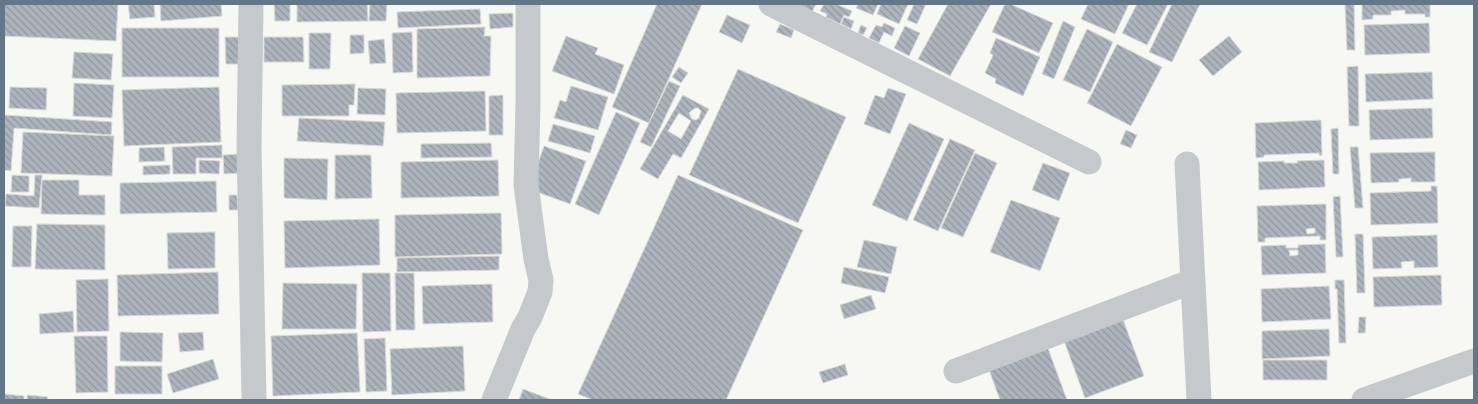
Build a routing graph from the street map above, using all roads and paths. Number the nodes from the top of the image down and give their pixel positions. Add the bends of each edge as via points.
1 (251, 4) edge
2 (528, 4) edge
3 (771, 4) edge
4 (1089, 162) dead end
5 (1187, 164) dead end
6 (1193, 281) junction
7 (1474, 361) edge
8 (956, 371) dead end
9 (254, 400) edge
10 (494, 400) edge
11 (1199, 400) edge
12 (1364, 400) edge

1 - 9 street via 249,146
2 - 10 street via 526,185 540,286 538,301
3 - 4 street
5 - 6 street
6 - 8 street
6 - 11 street
7 - 12 street

